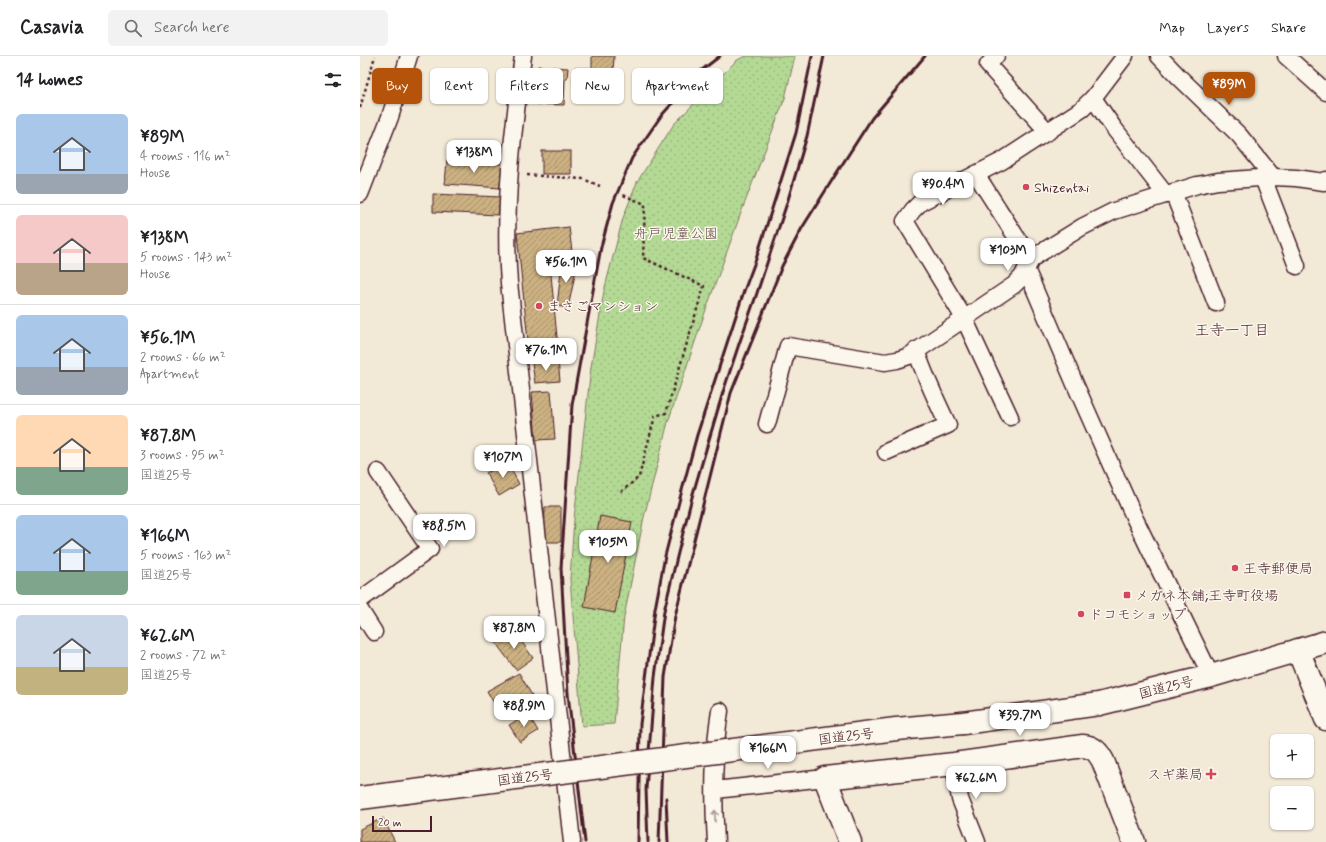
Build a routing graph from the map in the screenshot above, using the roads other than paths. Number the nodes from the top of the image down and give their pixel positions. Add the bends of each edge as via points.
1 (409, 56) edge
2 (523, 56) edge
3 (996, 56) edge
4 (1125, 56) edge
5 (1159, 56) edge
6 (1286, 56) edge
7 (1326, 92) edge
8 (1093, 98) junction
9 (1048, 132) junction
10 (976, 174) junction
11 (1268, 177) junction
12 (1326, 180) edge
13 (360, 194) edge
14 (1169, 194) junction
15 (1029, 264) junction
16 (1297, 266) dead end
17 (1216, 303) dead end
18 (964, 318) junction
19 (916, 350) junction
20 (1010, 418) dead end
21 (767, 424) dead end
22 (886, 452) dead end
23 (378, 472) dead end
24 (360, 600) edge
25 (360, 610) edge
26 (374, 632) dead end
27 (1326, 642) edge
28 (1298, 650) junction
29 (1211, 676) junction
30 (720, 710) dead end
31 (1326, 719) edge
32 (954, 764) junction
33 (825, 778) junction
34 (715, 790) junction
35 (360, 798) edge
36 (572, 842) edge
37 (716, 842) edge
38 (850, 842) edge
39 (977, 842) edge
40 (1134, 842) edge

1 - 13 street via 390,117
2 - 36 street via 514,125 506,255
3 - 9 street via 988,65
4 - 8 street
5 - 11 street via 1239,135
6 - 7 street
8 - 9 street via 1082,109
8 - 14 street via 1113,127
9 - 10 street
10 - 15 street
10 - 18 street via 921,202 905,221
11 - 12 street via 1324,182
11 - 14 street via 1218,181
11 - 16 street
14 - 15 street via 1099,218
14 - 17 street
15 - 18 street via 1014,285
15 - 29 street via 1072,376 1135,519
18 - 19 street
18 - 20 street
19 - 21 street via 897,360 885,362 788,346
19 - 22 street via 931,392 948,425
23 - 24 street via 430,549
25 - 26 street
27 - 28 main road, 国道25号
28 - 29 main road, 国道25号
28 - 31 main road
29 - 35 main road, 国道25号, bridge via 1099,704
30 - 34 street via 716,740
32 - 33 main road
32 - 39 street via 960,799
32 - 40 main road via 1091,747 1098,752 1103,761
33 - 34 street
33 - 38 main road
37 -> 34 street

